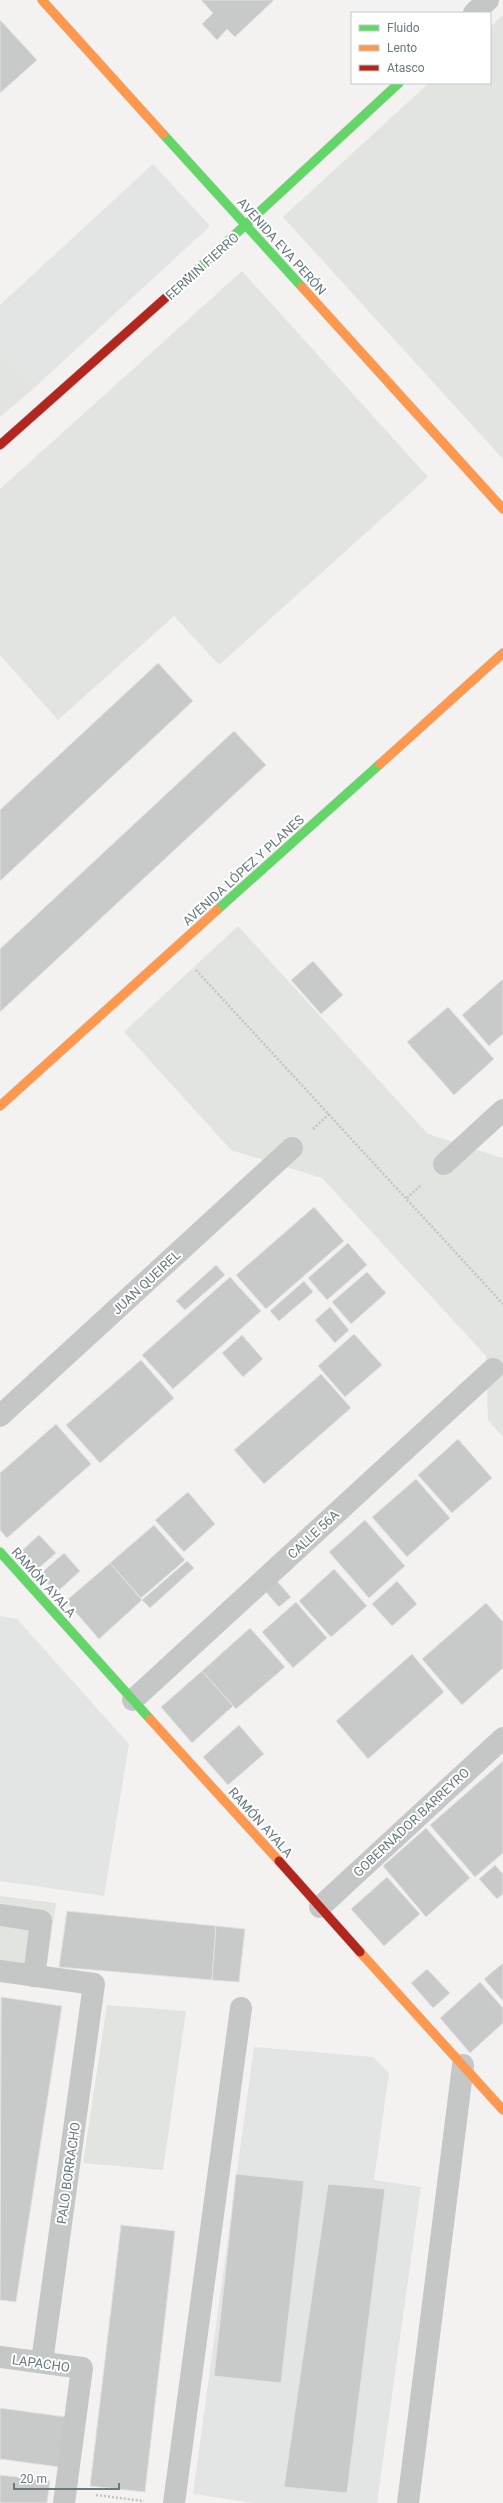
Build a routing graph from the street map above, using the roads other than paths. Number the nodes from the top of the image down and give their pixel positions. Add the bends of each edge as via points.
1 (42, 0) edge
2 (488, 0) edge
3 (475, 12) edge
4 (398, 84) edge
5 (247, 226) junction
6 (0, 445) edge
7 (503, 509) edge
8 (503, 653) edge
9 (0, 1106) edge
10 (503, 1110) edge
11 (292, 1148) dead end
12 (444, 1164) dead end
13 (493, 1369) dead end
14 (0, 1416) edge
15 (0, 1552) edge
16 (133, 1700) junction
17 (503, 1738) edge
18 (320, 1907) junction
19 (0, 1916) edge
20 (0, 1971) edge
21 (34, 1976) junction
22 (241, 2008) dead end
23 (463, 2065) junction
24 (503, 2110) edge
25 (0, 2357) edge
26 (42, 2362) junction
27 (65, 2497) edge
28 (174, 2503) edge
29 (408, 2503) edge

1 - 5 main road, AVENIDA EVA PERÓN
2 - 3 street
4 - 5 main road, FERMIN FIERRO
5 - 6 main road, FERMIN FIERRO
5 - 7 main road, AVENIDA EVA PERÓN
8 - 9 main road, AVENIDA LÓPEZ Y PLANES
10 - 12 street
11 - 14 street, JUAN QUEIREL
13 - 16 street, CALLE 56A
15 - 16 main road, RAMÓN AYALA
16 - 18 main road, RAMÓN AYALA
17 - 18 street, GOBERNADOR BARREYRO
18 - 23 main road, RAMÓN AYALA
19 - 21 street via 41,1921
20 - 21 street
21 - 26 street, PALO BORRACHO via 94,1984
22 - 28 street
23 - 24 main road, RAMÓN AYALA
23 - 29 street
25 - 26 street, LAPACHO
26 - 27 street, LAPACHO via 82,2368

